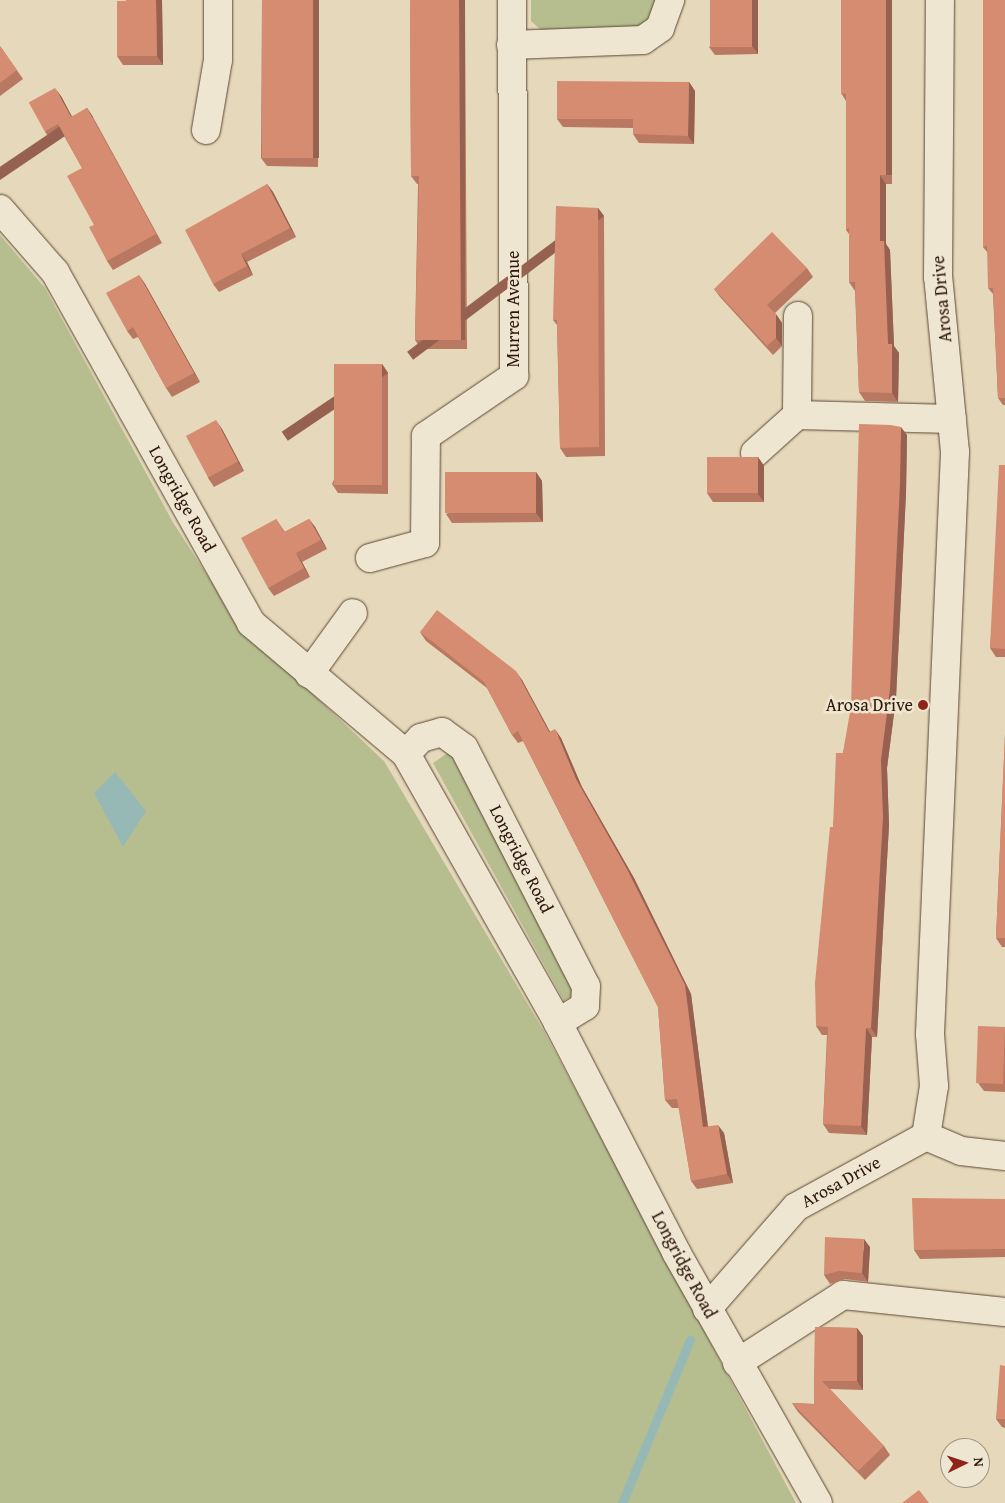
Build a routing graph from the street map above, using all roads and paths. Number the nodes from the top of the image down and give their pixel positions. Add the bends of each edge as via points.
1 (218, 0) edge
2 (512, 0) edge
3 (670, 0) edge
4 (940, 0) edge
5 (511, 45) junction
6 (206, 130) dead end
7 (0, 208) edge
8 (798, 316) dead end
9 (796, 415) junction
10 (952, 419) junction
11 (755, 453) dead end
12 (370, 558) dead end
13 (352, 613) dead end
14 (309, 674) junction
15 (406, 754) junction
16 (558, 1023) junction
17 (926, 1136) junction
18 (1005, 1156) edge
19 (707, 1309) junction
20 (1005, 1312) edge
21 (737, 1363) junction
22 (818, 1503) edge

1 - 6 street via 218,60
2 - 5 street, Murren Avenue
3 - 5 street via 660,28 642,40
4 - 10 street, Arosa Drive via 938,277
5 - 12 street, Murren Avenue via 514,376 426,436 425,543
7 - 14 street, Longridge Road via 55,272 251,623
8 - 9 street
9 - 10 street
9 - 11 street
10 - 17 street, Arosa Drive via 955,452 930,1034 934,1086
13 - 14 street
14 - 15 street, Longridge Road
15 - 16 street, Longridge Road
15 - 16 street, Longridge Road via 422,738 442,732 464,748 586,986 585,1006
16 - 19 street, Longridge Road
17 - 18 street via 961,1151
17 - 19 street, Arosa Drive via 796,1207
19 - 21 street, Longridge Road
20 - 21 street via 843,1295
21 - 22 street, Longridge Road

